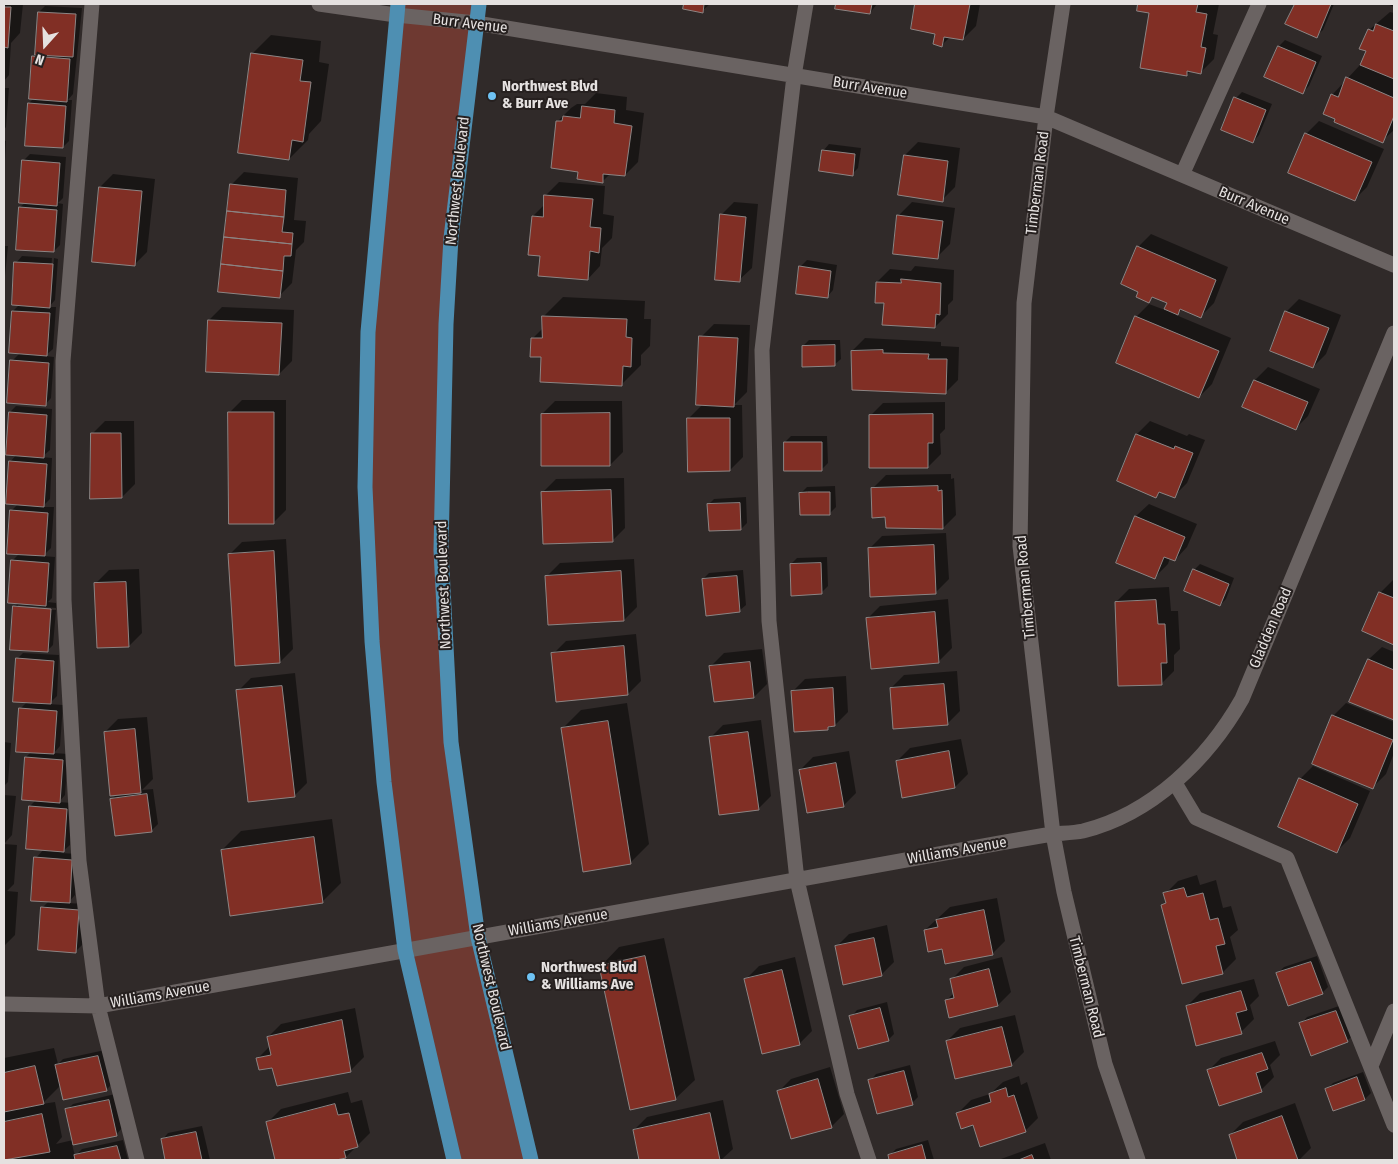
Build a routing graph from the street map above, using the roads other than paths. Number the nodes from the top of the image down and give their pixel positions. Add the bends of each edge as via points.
1 (92, 4) edge
2 (319, 4) edge
3 (479, 4) edge
4 (806, 4) edge
5 (1063, 4) edge
6 (1259, 4) edge
7 (397, 9) edge
8 (476, 23) junction
9 (794, 76) junction
10 (1046, 117) junction
11 (1182, 175) junction
12 (1394, 265) edge
13 (1394, 333) edge
14 (1175, 783) junction
15 (1053, 834) junction
16 (797, 880) junction
17 (478, 937) junction
18 (405, 950) junction
19 (4, 1004) edge
20 (98, 1006) junction
21 (1394, 1011) edge
22 (1371, 1066) junction
23 (1394, 1125) edge
24 (137, 1160) edge
25 (454, 1160) edge
26 (531, 1160) edge
27 (869, 1160) edge
28 (1138, 1160) edge

1 - 20 street via 63,361 62,460 64,600 79,861
2 - 7 street, Burr Avenue
3 - 8 main road, Northwest Boulevard
4 - 9 street
5 - 10 street, Timberman Road
6 - 11 street
7 - 8 street, Burr Avenue
7 - 18 main road via 368,332 365,487 372,642 384,782
8 - 9 street, Burr Avenue
8 - 17 main road, Northwest Boulevard via 451,238 441,550 451,742
9 - 10 street, Burr Avenue
9 - 16 street via 762,350 770,621
10 - 11 street, Burr Avenue
10 - 15 street, Timberman Road via 1024,303 1020,546
11 - 12 street, Burr Avenue
13 - 14 street, Gladden Road via 1242,699 1208,750
14 - 15 street, Gladden Road via 1111,822 1081,831
14 - 22 street via 1196,818 1287,858
15 - 16 street, Williams Avenue
15 - 28 street, Timberman Road via 1105,1064
16 - 17 street, Williams Avenue
16 - 27 street via 847,1094
17 - 18 street, Williams Avenue
17 - 26 main road, Northwest Boulevard
18 - 20 street, Williams Avenue
18 - 25 main road
19 - 20 street, Williams Avenue
20 - 24 street
21 - 22 street
22 - 23 street

